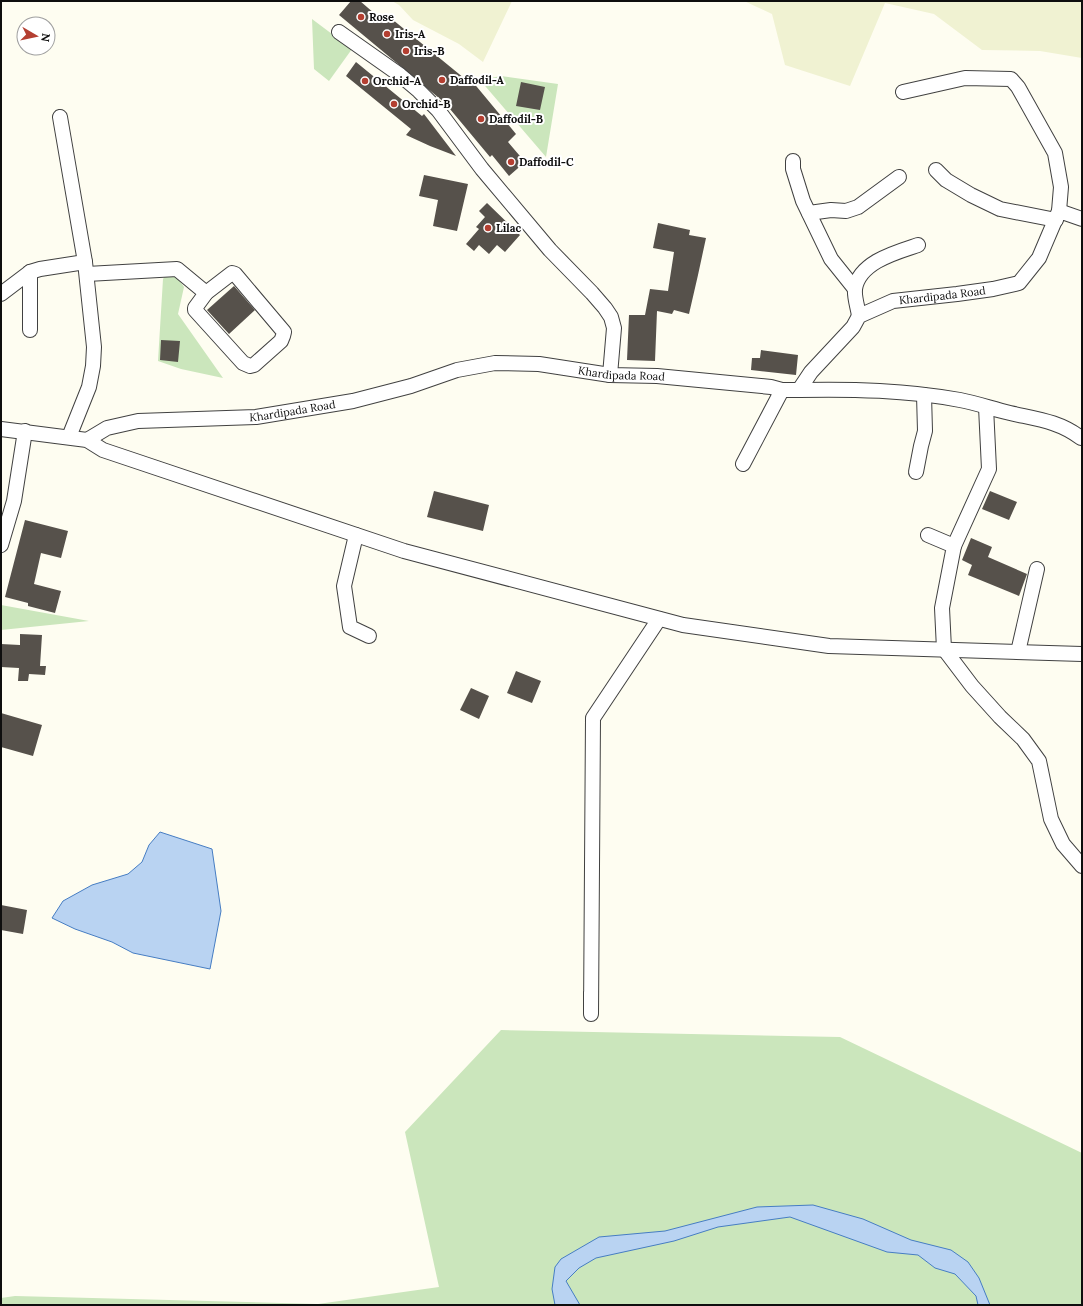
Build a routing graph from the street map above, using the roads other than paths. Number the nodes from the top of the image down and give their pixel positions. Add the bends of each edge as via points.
1 (339, 32) dead end
2 (903, 92) dead end
3 (60, 117) dead end
4 (793, 162) dead end
5 (936, 170) dead end
6 (900, 177) dead end
7 (809, 213) junction
8 (1057, 216) junction
9 (1082, 219) edge
10 (918, 245) dead end
11 (86, 268) junction
12 (30, 272) junction
13 (855, 289) junction
14 (206, 293) junction
15 (1, 294) edge
16 (859, 316) junction
17 (30, 330) dead end
18 (610, 375) junction
19 (782, 390) junction
20 (799, 390) junction
21 (924, 395) junction
22 (986, 407) junction
23 (1, 429) edge
24 (25, 431) junction
25 (69, 437) junction
26 (1081, 438) dead end
27 (87, 440) junction
28 (742, 464) dead end
29 (916, 472) dead end
30 (928, 534) dead end
31 (356, 535) junction
32 (1, 545) edge
33 (954, 546) junction
34 (1037, 569) dead end
35 (659, 619) junction
36 (369, 636) dead end
37 (944, 650) junction
38 (1018, 652) junction
39 (1082, 654) edge
40 (1082, 866) edge
41 (591, 992) dead end

1 - 18 street via 400,75 438,110 482,169 605,308 614,328
2 - 8 street, Khardipada Road via 965,78 1011,79 1055,153 1061,187
3 - 11 street
4 - 7 street via 803,201
5 - 8 street via 946,180 1000,209
6 - 7 street via 858,207 846,211
7 - 13 street via 831,259
8 - 9 street
8 - 16 street, Khardipada Road via 1039,258 1019,283 993,289 893,301
10 - 13 street via 867,268 860,274
11 - 12 street via 40,269
11 - 14 street via 177,270
11 - 25 street via 94,347 93,366
12 - 15 street
12 - 17 street
13 - 16 street
14 - 14 street via 232,273 235,274 282,328 284,332 280,341 254,365 246,365 196,312 195,308
16 - 20 street via 853,327 811,372
18 - 19 street, Khardipada Road via 657,376
18 - 27 street, Khardipada Road via 539,364 495,363 457,370 411,386 352,401 256,417 138,421 107,428
19 - 20 street, Khardipada Road
19 - 28 street
20 - 21 street, Khardipada Road via 846,389
21 - 22 street, Khardipada Road
21 - 29 street via 925,431
22 - 26 street, Khardipada Road via 1044,420 1070,430
22 - 33 street via 989,469
23 - 24 street
24 - 25 street
24 - 32 street via 14,501
25 - 27 street
27 - 31 street via 103,450
30 - 33 street
31 - 35 street via 404,551
31 - 36 street via 344,586 350,627
33 - 37 street via 942,608
34 - 38 street
35 - 37 street via 683,625 829,646
35 - 41 street via 593,718 591,1014
37 - 38 street
37 - 40 street via 972,686 1023,739 1038,762 1051,818 1063,844
38 - 39 street

